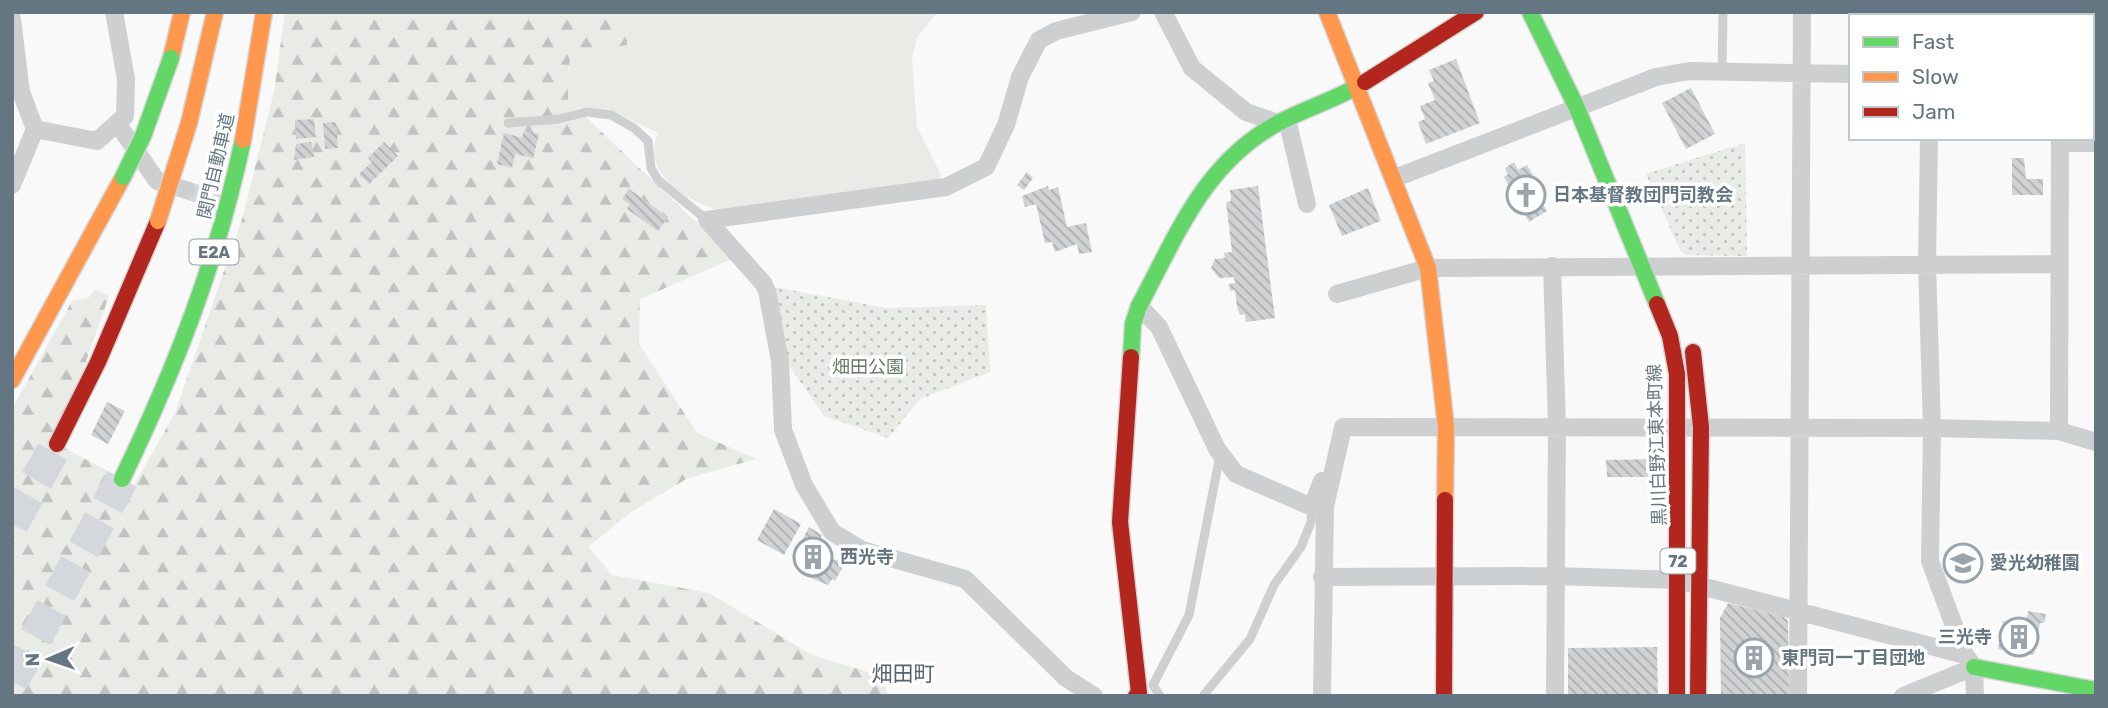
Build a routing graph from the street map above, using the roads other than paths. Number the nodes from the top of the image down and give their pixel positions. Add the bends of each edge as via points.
1 (114, 12) edge
2 (168, 12) edge
3 (181, 12) edge
4 (215, 12) edge
5 (264, 12) edge
6 (1132, 12) edge
7 (1163, 12) edge
8 (1327, 12) edge
9 (1476, 12) edge
10 (1530, 12) edge
11 (1723, 12) edge
12 (1802, 12) edge
13 (12, 19) edge
14 (167, 56) junction
15 (1722, 72) junction
16 (1802, 73) junction
17 (1849, 74) edge
18 (1588, 85) dead end
19 (1358, 87) junction
20 (1598, 107) junction
21 (1577, 108) junction
22 (1282, 121) junction
23 (117, 123) junction
24 (508, 123) dead end
25 (35, 129) junction
26 (1930, 140) edge
27 (2060, 141) edge
28 (2096, 143) edge
29 (15, 174) edge
30 (119, 175) junction
31 (1395, 178) junction
32 (186, 190) tunnel mouth
33 (1307, 204) dead end
34 (707, 220) junction
35 (1660, 258) junction
36 (1800, 264) junction
37 (1927, 264) junction
38 (2057, 264) junction
39 (1642, 265) junction
40 (1552, 266) junction
41 (1429, 268) junction
42 (1673, 288) dead end
43 (1337, 294) dead end
44 (1139, 306) junction
45 (1689, 333) dead end
46 (12, 359) edge
47 (12, 380) edge
48 (1679, 426) junction
49 (1446, 427) junction
50 (1701, 427) junction
51 (1557, 428) junction
52 (1799, 428) junction
53 (1933, 428) junction
54 (2059, 431) junction
55 (2096, 442) edge
56 (57, 444) tunnel mouth
57 (1220, 453) junction
58 (1337, 461) junction
59 (122, 479) tunnel mouth
60 (1312, 506) junction
61 (1555, 576) junction
62 (1322, 577) junction
63 (1445, 579) junction
64 (1678, 580) junction
65 (1699, 585) junction
66 (1797, 609) junction
67 (1969, 661) junction
68 (2096, 690) edge
69 (1094, 696) edge
70 (1136, 696) edge
71 (1160, 696) edge
72 (1203, 696) edge
73 (1322, 696) edge
74 (1444, 696) edge
75 (1555, 696) edge
76 (1677, 696) edge
77 (1698, 696) edge
78 (1798, 696) edge
79 (1903, 696) edge
80 (1975, 696) edge

1 - 23 street via 126,79 125,116
2 - 14 main road
3 - 14 main road
4 - 56 main road, 関門自動車道, bridge via 189,123 158,221 99,362
5 - 59 main road, 関門自動車道 / E2A via 244,135 213,255 187,336
6 - 34 street via 1056,31 1040,40 1020,77 1006,125 986,167 946,187
7 - 22 street via 1192,68 1246,112
8 - 19 main road
9 - 19 main road
10 - 21 main road, 黒川白野江東本町線 / 72
11 - 15 lane
12 - 16 street
13 - 25 street via 20,92
14 - 30 main road
15 - 16 street
15 - 20 street via 1689,71 1656,78
16 - 17 street
16 - 36 street
18 - 20 main road
19 - 22 main road
19 - 31 main road
20 - 21 street
21 - 31 street
21 - 39 main road, 黒川白野江東本町線 / 72
22 - 33 street
22 - 44 main road via 1235,151 1199,193
23 - 25 street via 97,141
23 - 32 street via 157,181
24 - 34 lane via 586,112 611,115 648,141 651,168 658,180
25 - 29 street
26 - 37 street
27 - 28 street
27 - 38 street
30 - 46 main road
30 - 47 main road
31 - 41 main road
34 - 69 street via 764,283 780,360 783,430 804,485 832,532 862,550 965,579 1066,678
35 - 36 street
35 - 39 street
35 - 42 main road
36 - 37 street
36 - 52 street
37 - 38 street
37 - 53 street
38 - 54 street
39 - 40 street
39 - 48 main road, 黒川白野江東本町線 / 72 via 1670,336
40 - 41 street
40 - 51 street
41 - 43 street
41 - 49 main road
44 - 57 street via 1159,327
44 - 70 main road via 1133,324 1120,522
45 - 50 main road, 72
48 - 50 street
48 - 51 street
48 - 64 main road, 黒川白野江東本町線 / 72
49 - 51 street
49 - 58 street via 1343,427
49 - 63 main road
50 - 52 street
50 - 65 main road, 72
51 - 61 street
52 - 53 street
52 - 66 street
53 - 54 street
53 - 67 street via 1930,561
54 - 55 street
57 - 60 street via 1236,474
57 - 71 lane via 1189,615 1153,685
58 - 60 street via 1322,479
58 - 62 street via 1325,507
60 - 72 lane via 1301,547 1273,585 1250,639
61 - 63 street
61 - 64 street
61 - 75 street
62 - 63 street
62 - 73 street
63 - 74 main road
64 - 65 street
64 - 76 main road, 黒川白野江東本町線 / 72
65 - 66 street
65 - 77 main road, 72
66 - 67 street
66 - 78 street
67 - 68 main road
67 - 79 street
67 - 80 street

